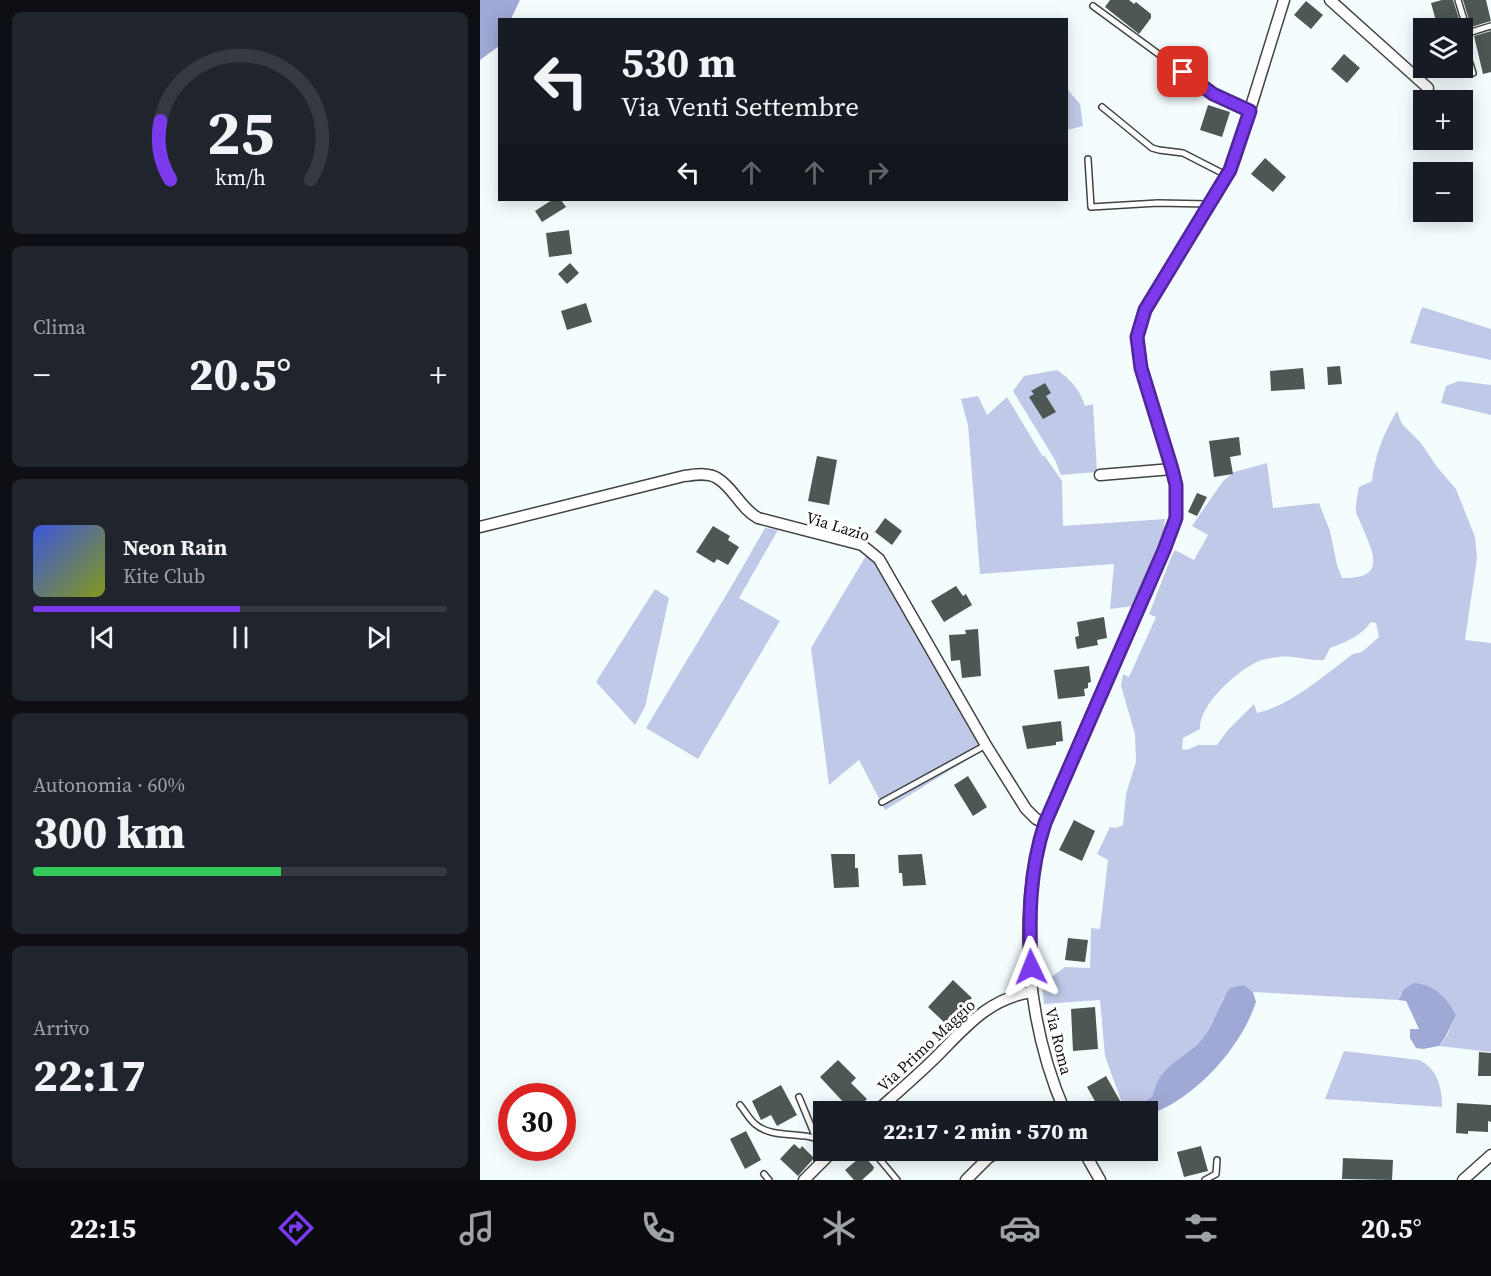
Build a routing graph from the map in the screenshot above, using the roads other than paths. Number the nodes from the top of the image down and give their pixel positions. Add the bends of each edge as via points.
1 (1284, 0) edge
2 (1330, 0) edge
3 (1458, 0) edge
4 (1093, 6) dead end
5 (1463, 18) edge
6 (1491, 26) edge
7 (1473, 31) edge
8 (1428, 88) dead end
9 (1102, 107) dead end
10 (1250, 111) junction
11 (1089, 159) dead end
12 (1226, 175) junction
13 (1209, 204) junction
14 (1172, 469) junction
15 (1100, 475) dead end
16 (480, 527) edge
17 (986, 745) junction
18 (882, 802) dead end
19 (1045, 823) junction
20 (1032, 992) junction
21 (799, 1097) dead end
22 (888, 1101) edge
23 (1061, 1101) edge
24 (740, 1105) dead end
25 (813, 1131) edge
26 (813, 1138) edge
27 (1491, 1155) edge
28 (1217, 1160) dead end
29 (825, 1161) edge
30 (881, 1161) edge
31 (985, 1161) edge
32 (1089, 1161) edge
33 (764, 1174) dead end
34 (810, 1178) edge
35 (1467, 1179) edge
36 (769, 1180) edge
37 (897, 1180) edge
38 (966, 1180) edge
39 (1100, 1180) edge
40 (1205, 1180) edge

1 - 10 street, Via Roma
2 - 8 street
3 - 5 lane
4 - 10 lane via 1213,94
6 - 7 lane
9 - 12 lane via 1152,148 1183,153
10 - 12 street, Via Roma
11 - 13 lane via 1091,207
12 - 13 street, Via Roma
13 - 14 street, Via Roma via 1145,310 1137,337 1141,368
14 - 15 street
14 - 19 street, Via Roma via 1177,506 1173,528
16 - 17 street, Via Lazio via 684,476 717,477 758,518 862,545 879,559
17 - 18 lane
17 - 19 street, Via Lazio via 1026,809
19 - 20 street, Via Roma via 1029,899
20 - 22 street, Via Primo Maggio via 1000,1002 979,1014
20 - 23 street, Via Roma via 1050,1074
21 - 25 lane
24 - 26 lane via 762,1128
27 - 35 street
28 - 40 lane via 1216,1174
29 - 34 street
30 - 37 lane
31 - 38 street
32 - 39 street
33 - 36 lane

